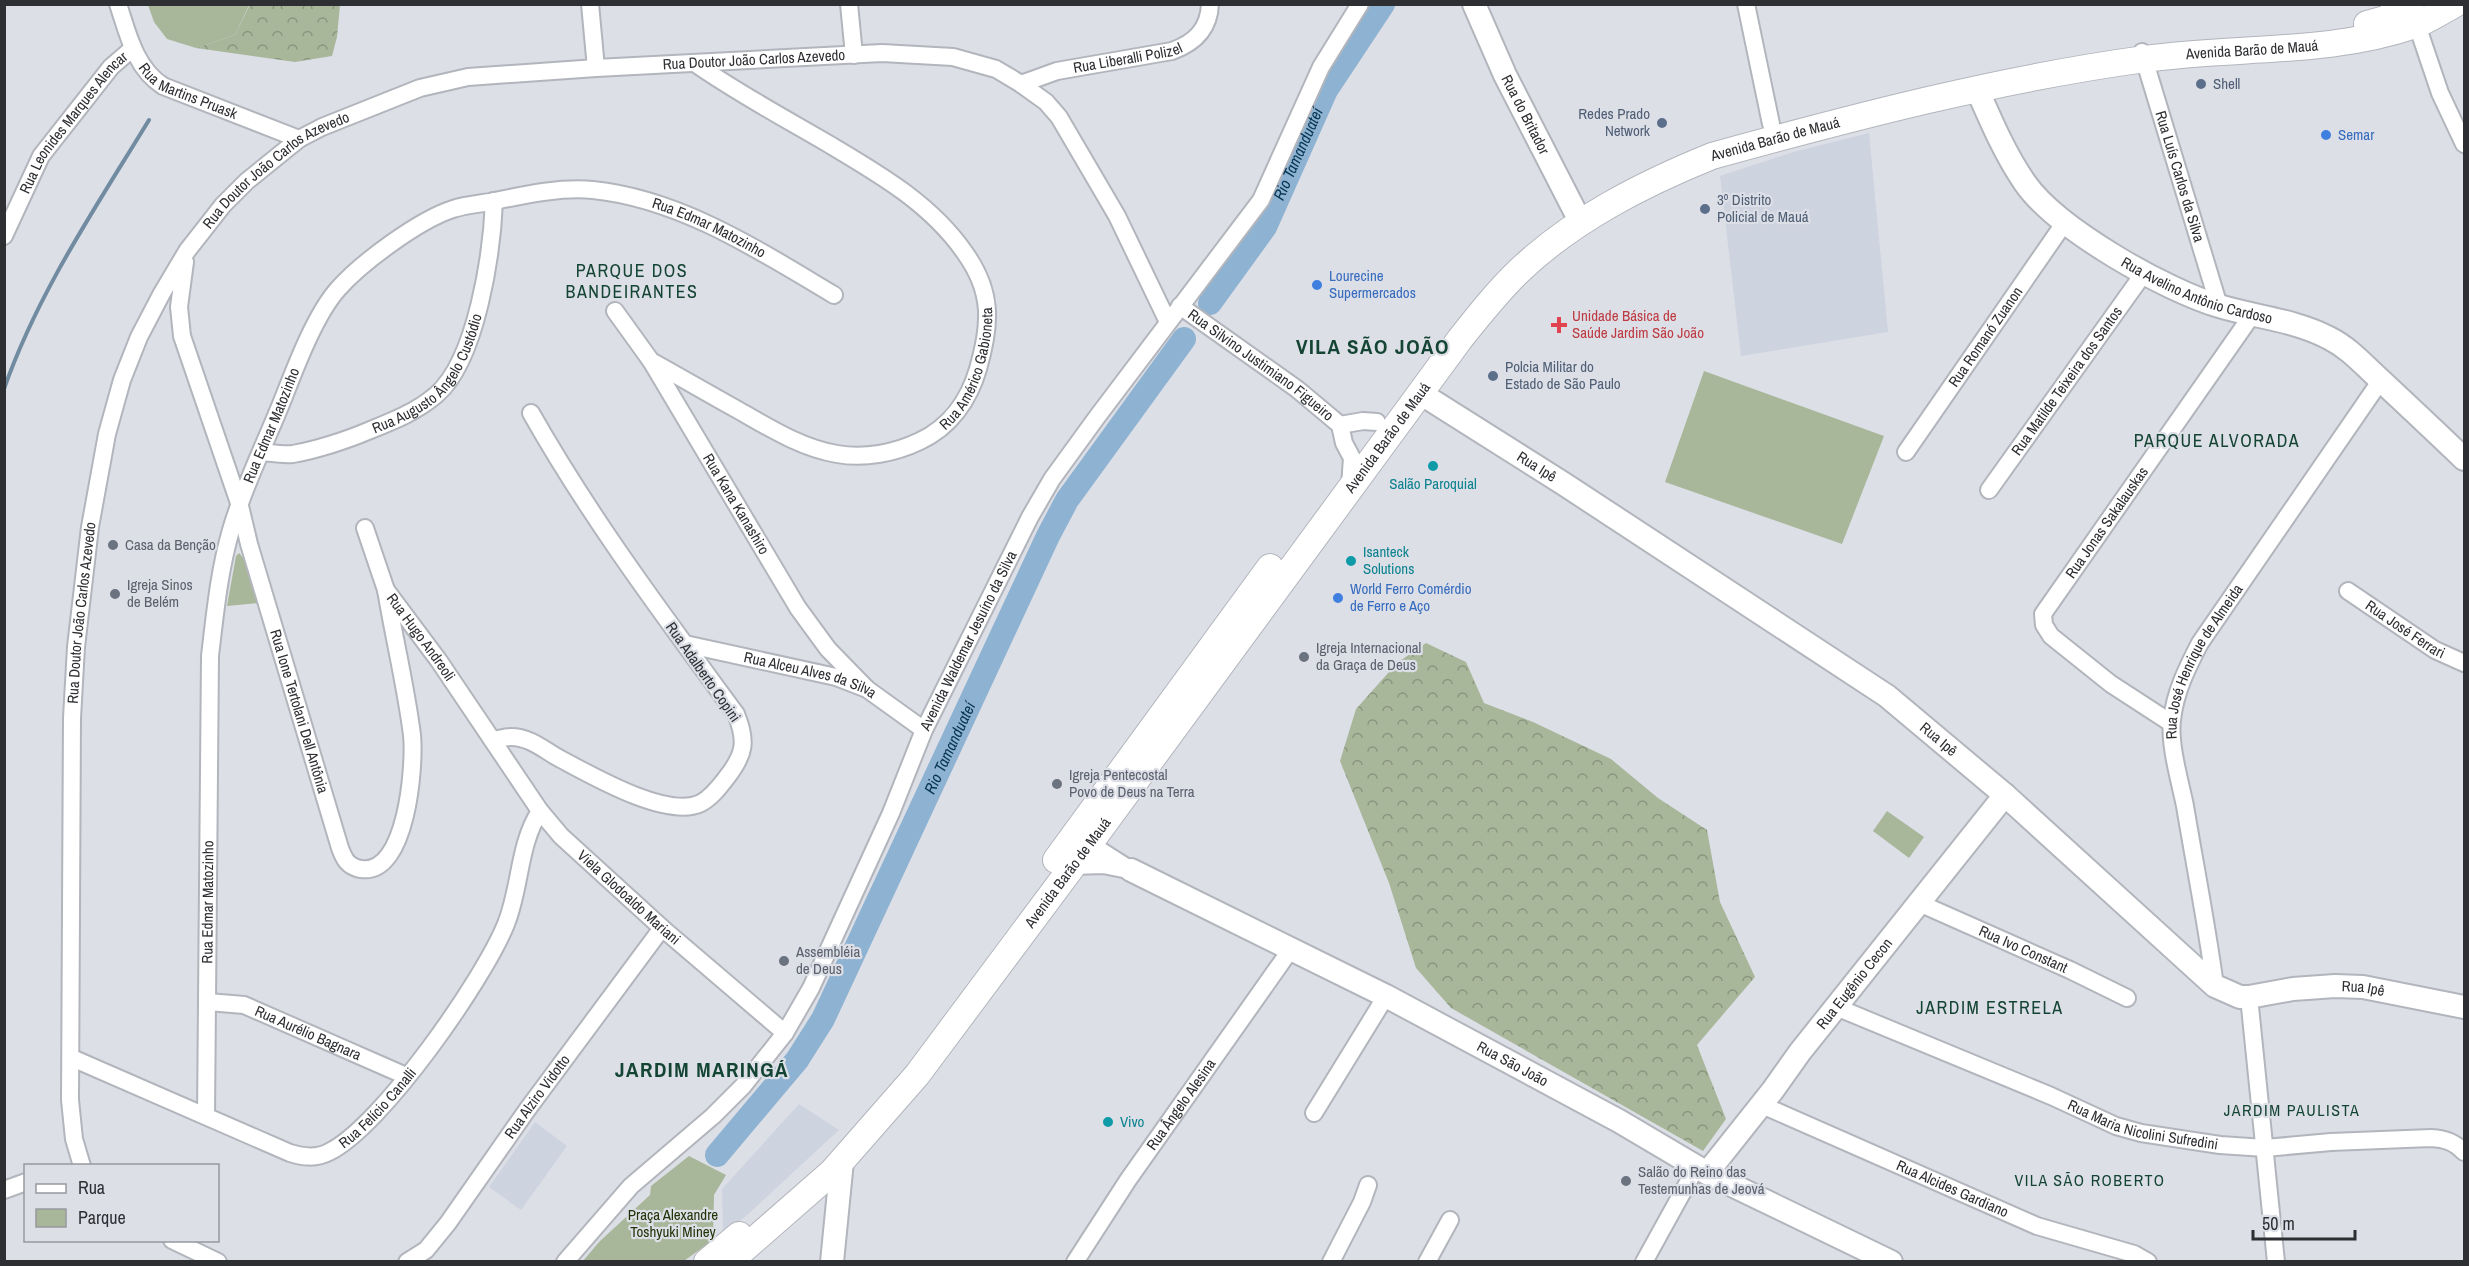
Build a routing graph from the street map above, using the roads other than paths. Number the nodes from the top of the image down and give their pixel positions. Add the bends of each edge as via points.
1 (118, 4) edge
2 (591, 4) edge
3 (849, 4) edge
4 (1210, 4) edge
5 (1360, 4) edge
6 (1474, 4) edge
7 (1746, 4) edge
8 (2455, 4) edge
9 (2414, 15) edge
10 (133, 48) junction
11 (2142, 54) junction
12 (854, 55) junction
13 (696, 64) junction
14 (596, 68) junction
15 (1021, 84) junction
16 (1975, 84) junction
17 (1771, 124) junction
18 (299, 139) junction
19 (2464, 144) edge
20 (494, 201) junction
21 (1577, 216) junction
22 (2065, 222) junction
23 (4, 236) edge
24 (187, 251) junction
25 (2144, 273) junction
26 (834, 295) dead end
27 (1180, 306) junction
28 (2219, 306) junction
29 (615, 311) dead end
30 (2252, 315) junction
31 (1168, 322) junction
32 (1446, 333) junction
33 (651, 361) junction
34 (2381, 380) junction
35 (1419, 393) junction
36 (531, 413) dead end
37 (1377, 422) junction
38 (1340, 424) junction
39 (261, 452) junction
40 (1905, 452) dead end
41 (1352, 458) junction
42 (2464, 459) edge
43 (1350, 488) junction
44 (1989, 490) dead end
45 (240, 506) junction
46 (365, 528) dead end
47 (386, 590) junction
48 (2348, 591) dead end
49 (685, 644) junction
50 (2464, 663) edge
51 (867, 689) junction
52 (2171, 723) junction
53 (924, 730) junction
54 (494, 740) junction
55 (2005, 795) junction
56 (540, 811) junction
57 (1083, 839) junction
58 (1074, 866) junction
59 (1131, 870) junction
60 (1919, 903) junction
61 (662, 928) junction
62 (1291, 949) junction
63 (2215, 986) junction
64 (1386, 996) junction
65 (2249, 997) junction
66 (2127, 998) dead end
67 (208, 1002) junction
68 (1836, 1007) junction
69 (2464, 1007) edge
70 (785, 1033) junction
71 (72, 1059) junction
72 (406, 1076) junction
73 (1762, 1105) junction
74 (1314, 1113) dead end
75 (206, 1116) junction
76 (2265, 1148) junction
77 (2464, 1152) edge
78 (843, 1161) junction
79 (77, 1164) edge
80 (1702, 1169) junction
81 (24, 1183) edge
82 (1368, 1185) dead end
83 (4, 1190) edge
84 (1450, 1221) dead end
85 (176, 1242) edge
86 (430, 1256) edge
87 (218, 1262) edge
88 (407, 1262) edge
89 (565, 1262) edge
90 (706, 1262) edge
91 (729, 1262) edge
92 (832, 1262) edge
93 (1075, 1262) edge
94 (1331, 1262) edge
95 (1427, 1262) edge
96 (1644, 1262) edge
97 (1891, 1262) edge
98 (2148, 1262) edge
99 (2276, 1262) edge

1 - 10 street, Rua Martins Pruask
2 - 14 street
3 - 12 street
4 - 15 street, Rua Liberalli Polizel via 1205,27 1187,45 1057,71
5 - 27 street, Avenida Waldemar Jesuíno da Silva via 1321,67 1261,200
6 - 21 street, Rua do Britador via 1505,75
7 - 17 street
8 - 9 main road, Avenida Barão de Mauá
9 - 11 main road, Avenida Barão de Mauá via 2326,32
9 - 19 street via 2440,93
10 - 18 street, Rua Martins Pruask via 149,77 163,86
10 - 23 street, Rua Leonides Marques Alencar via 98,82 41,156
11 - 16 main road, Avenida Barão de Mauá via 2044,63
11 - 28 street, Rua Luís Carlos da Silva
12 - 13 street, Rua Doutor João Carlos Azevedo
12 - 15 street, Rua Doutor João Carlos Azevedo via 953,57 996,69
13 - 14 street, Rua Doutor João Carlos Azevedo
13 - 33 street, Rua Américo Gabioneta via 878,173 927,209 965,253 985,289 985,344 975,379 948,423 904,448 866,456 837,454 771,429
14 - 18 street, Rua Doutor João Carlos Azevedo via 468,77 420,88
15 - 31 street, Rua Doutor João Carlos Azevedo via 1046,102 1073,138 1117,216
16 - 17 main road, Avenida Barão de Mauá
16 - 21 main road, Avenida Barão de Mauá via 1712,156
16 - 22 street, Rua Avelino Antônio Cardoso via 2025,184
17 - 21 main road, Avenida Barão de Mauá via 1673,156 1614,185
18 - 24 street, Rua Doutor João Carlos Azevedo via 247,181
20 - 26 street, Rua Edmar Matozinho via 562,190 594,190 642,200 690,217 749,246
20 - 39 street, Rua Edmar Matozinho via 453,209 417,228 371,258 336,291 312,331
20 - 39 street, Rua Augusto Ângelo Custódio via 493,237 471,336 458,368 438,393 408,415 358,435 293,454
21 - 32 main road, Avenida Barão de Mauá via 1554,223 1495,276
21 - 35 main road, Avenida Barão de Mauá via 1485,307
22 - 25 street, Rua Avelino Antônio Cardoso
22 - 40 street, Rua Romanó Zuanon
24 - 45 street, Rua Ione Tertolani Dell Antônia via 179,307 182,336
24 - 71 street, Rua Doutor João Carlos Azevedo via 139,337 122,380 98,473 90,527 72,718
25 - 28 street, Rua Avelino Antônio Cardoso via 2168,287
25 - 44 street, Rua Matilde Teixeira dos Santos
27 - 31 street, Avenida Waldemar Jesuíno da Silva
27 - 38 street, Rua Silvino Justimiano Figueiro
28 - 30 street, Rua Avelino Antônio Cardoso
29 - 33 street, Rua Kana Kanashiro
30 - 34 street, Rua Avelino Antônio Cardoso via 2328,338 2354,354
30 - 52 street, Rua Jonas Sakalauskas via 2043,614 2051,636 2110,684
31 - 53 street, Avenida Waldemar Jesuíno da Silva via 1052,479
32 - 35 main road
32 - 37 main road, Avenida Barão de Mauá
33 - 51 street, Rua Kana Kanashiro via 798,608 828,649
34 - 42 street, Rua Avelino Antônio Cardoso
34 - 52 street, Rua José Henrique de Almeida via 2200,643 2180,684
35 - 43 main road, Avenida Barão de Mauá
35 - 55 street, Rua Ipê via 1887,696
36 - 49 street, Rua Adalberto Copini via 603,531
37 - 38 street, Rua Silvino Justimiano Figueiro
37 - 41 main road, Avenida Barão de Mauá
38 - 41 street, Rua Silvino Justimiano Figueiro
39 - 45 street, Rua Edmar Matozinho
41 - 43 street, Rua Silvino Justimiano Figueiro
41 - 57 main road, Avenida Barão de Mauá via 1233,616
43 - 57 main road, Avenida Barão de Mauá
45 - 47 street, Rua Ione Tertolani Dell Antônia via 340,848 349,864 368,870 378,866 396,844 407,809 410,780 412,737
45 - 67 street, Rua Edmar Matozinho via 228,539 210,656
46 - 47 street, Rua Hugo Andreoli
47 - 54 street, Rua Hugo Andreoli
48 - 50 street, Rua José Ferrari via 2434,650
49 - 51 street, Rua Alceu Alves da Silva via 817,672
49 - 54 street, Rua Adalberto Copini via 736,714 745,743 730,774 701,802 684,807 664,806 640,798 533,742 511,737
51 - 53 street, Rua Alceu Alves da Silva
52 - 63 street, Rua José Henrique de Almeida
53 - 70 street, Avenida Waldemar Jesuíno da Silva via 891,813 811,988
54 - 56 street, Viela Glodoaldo Mariani
55 - 60 street, Rua Eugênio Cecon
55 - 63 street, Rua Ipê
56 - 61 street, Viela Glodoaldo Mariani via 561,836
56 - 72 street, Rua Felício Canalli via 529,832 506,923 489,961
57 - 58 main road, Avenida Barão de Mauá
57 - 59 street, Rua São João
57 - 90 main road, Avenida Barão de Mauá via 850,1132
58 - 59 street, Rua São João
58 - 78 main road, Avenida Barão de Mauá via 917,1075
59 - 62 street, Rua São João
60 - 66 street, Rua Ivo Constant
60 - 68 street, Rua Eugênio Cecon
61 - 70 street, Viela Glodoaldo Mariani
61 - 86 street, Rua Alziro Vidotto
62 - 64 street, Rua São João
62 - 93 street, Rua Ângelo Alesina via 1128,1179
63 - 65 street, Rua Ipê
64 - 74 street
64 - 80 street, Rua São João
65 - 69 street, Rua Ipê via 2293,989 2354,987
65 - 76 street
67 - 72 street, Rua Aurélio Bagnara via 244,1005
67 - 75 street, Rua Edmar Matozinho
68 - 73 street, Rua Eugênio Cecon
68 - 76 street, Rua Maria Nicolini Sufredini via 2116,1126 2173,1138
70 - 89 street, Avenida Waldemar Jesuíno da Silva via 728,1101 631,1186
71 - 75 street, Rua Felício Canalli
71 - 79 street, Rua Doutor João Carlos Azevedo via 70,1100
72 - 75 street, Rua Felício Canalli via 358,1132 328,1153 316,1156 304,1158 290,1153
73 - 80 street, Rua Eugênio Cecon
73 - 98 street, Rua Alcides Gardiano via 2037,1226 2134,1254
76 - 77 street, Rua Maria Nicolini Sufredini via 2432,1138 2455,1143
76 - 99 street
78 - 91 main road, Avenida Barão de Mauá
78 - 92 street
80 - 96 street
80 - 97 street, Rua São João
81 - 83 street
82 - 94 street
84 - 95 street
85 - 87 street
86 - 88 street, Rua Alziro Vidotto

